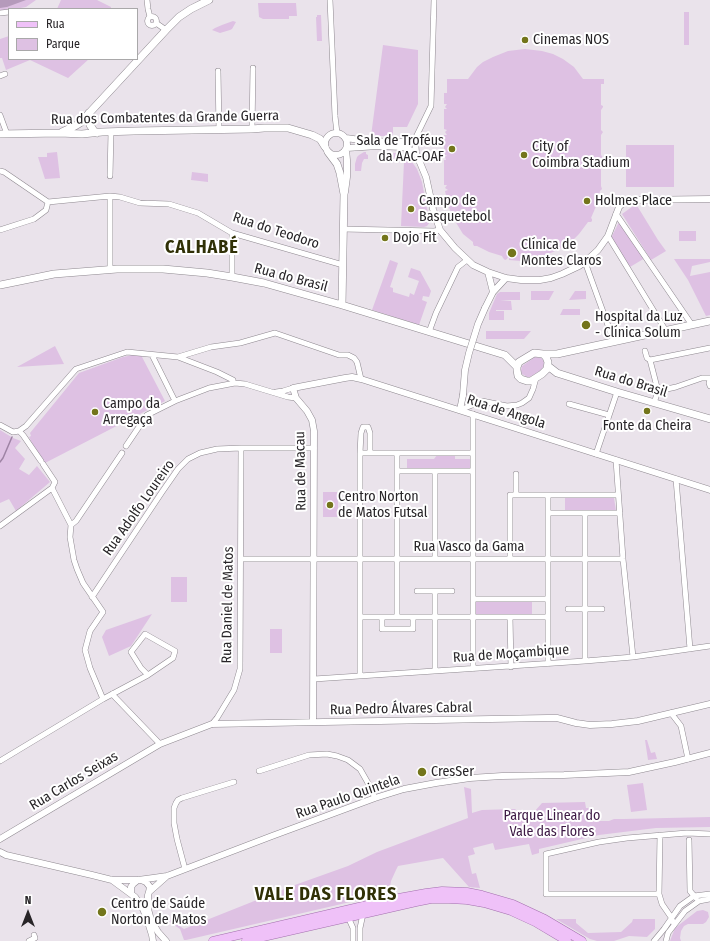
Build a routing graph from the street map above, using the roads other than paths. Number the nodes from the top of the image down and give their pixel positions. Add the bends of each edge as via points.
1 (147, 0) edge
2 (208, 0) edge
3 (330, 0) edge
4 (434, 0) edge
5 (166, 30) junction
6 (253, 68) dead end
7 (218, 71) dead end
8 (89, 113) junction
9 (0, 115) edge
10 (77, 124) junction
11 (252, 129) junction
12 (219, 130) junction
13 (110, 132) junction
14 (60, 133) junction
15 (97, 133) junction
16 (338, 133) junction
17 (3, 134) edge
18 (80, 134) junction
19 (346, 138) junction
20 (415, 139) junction
21 (346, 149) junction
22 (326, 150) junction
23 (416, 153) junction
24 (0, 171) edge
25 (110, 176) dead end
26 (344, 194) junction
27 (110, 196) junction
28 (710, 199) edge
29 (48, 202) junction
30 (616, 214) junction
31 (343, 229) junction
32 (0, 230) edge
33 (440, 230) junction
34 (232, 233) junction
35 (608, 236) junction
36 (467, 260) junction
37 (586, 262) junction
38 (343, 265) junction
39 (110, 269) junction
40 (488, 272) junction
41 (232, 276) junction
42 (506, 278) junction
43 (0, 284) edge
44 (493, 292) junction
45 (342, 305) junction
46 (710, 321) edge
47 (692, 325) junction
48 (666, 330) junction
49 (428, 332) junction
50 (614, 342) junction
51 (710, 348) edge
52 (645, 351) dead end
53 (543, 354) junction
54 (557, 354) junction
55 (152, 355) junction
56 (505, 356) junction
57 (178, 357) junction
58 (526, 358) junction
59 (650, 360) junction
60 (548, 364) junction
61 (517, 367) junction
62 (536, 378) junction
63 (360, 379) junction
64 (710, 379) edge
65 (232, 380) dead end
66 (710, 386) edge
67 (293, 388) junction
68 (658, 391) junction
69 (274, 392) junction
70 (617, 392) junction
71 (296, 398) junction
72 (175, 401) junction
73 (654, 403) junction
74 (569, 404) dead end
75 (460, 410) junction
76 (473, 414) junction
77 (609, 415) junction
78 (710, 419) edge
79 (0, 426) edge
80 (19, 431) junction
81 (126, 446) dead end
82 (241, 448) junction
83 (314, 448) junction
84 (122, 453) dead end
85 (360, 453) junction
86 (370, 453) junction
87 (398, 453) junction
88 (473, 453) junction
89 (596, 454) junction
90 (616, 460) junction
91 (398, 471) junction
92 (435, 471) junction
93 (473, 471) junction
94 (516, 474) dead end
95 (676, 479) junction
96 (52, 488) junction
97 (710, 490) edge
98 (513, 495) junction
99 (548, 495) junction
100 (618, 495) junction
101 (548, 514) junction
102 (585, 514) junction
103 (620, 514) junction
104 (1, 525) edge
105 (72, 526) junction
106 (241, 559) junction
107 (314, 559) junction
108 (360, 559) junction
109 (398, 559) junction
110 (435, 559) junction
111 (473, 559) junction
112 (510, 559) junction
113 (548, 559) junction
114 (585, 559) junction
115 (623, 559) junction
116 (417, 591) dead end
117 (435, 591) junction
118 (452, 591) dead end
119 (92, 596) junction
120 (473, 599) junction
121 (548, 599) junction
122 (568, 609) dead end
123 (585, 609) junction
124 (602, 609) dead end
125 (360, 617) junction
126 (382, 617) junction
127 (398, 617) junction
128 (413, 617) junction
129 (435, 617) junction
130 (473, 617) junction
131 (510, 617) junction
132 (548, 617) junction
133 (710, 646) edge
134 (690, 649) junction
135 (633, 657) junction
136 (585, 661) junction
137 (548, 664) junction
138 (510, 666) junction
139 (473, 669) junction
140 (435, 671) junction
141 (148, 675) junction
142 (360, 675) junction
143 (314, 679) junction
144 (112, 694) junction
145 (103, 699) junction
146 (710, 704) edge
147 (671, 713) junction
148 (314, 722) junction
149 (212, 724) junction
150 (160, 744) junction
151 (710, 753) edge
152 (688, 759) junction
153 (0, 761) edge
154 (260, 771) dead end
155 (234, 782) dead end
156 (374, 798) junction
157 (680, 834) junction
158 (698, 834) junction
159 (710, 834) edge
160 (660, 835) junction
161 (0, 838) edge
162 (689, 840) junction
163 (0, 852) edge
164 (185, 869) junction
165 (167, 876) junction
166 (112, 880) junction
167 (139, 880) junction
168 (149, 894) junction
169 (659, 894) junction
170 (710, 894) edge
171 (134, 896) junction
172 (694, 896) junction
173 (710, 899) edge
174 (699, 901) junction
175 (363, 914) junction
176 (671, 917) junction
177 (348, 918) junction
178 (674, 924) junction
179 (34, 935) dead end
180 (29, 941) edge
181 (153, 941) edge
182 (166, 941) edge
183 (212, 941) edge
184 (246, 941) edge
185 (353, 941) edge
186 (360, 941) edge
187 (567, 941) edge
188 (582, 941) edge
189 (654, 941) edge
190 (666, 941) edge

1 - 5 street via 150,17 156,18 156,23
2 - 5 main road via 179,17
3 - 16 street
4 - 20 street via 431,106
5 - 8 main road
6 - 11 street
7 - 12 street
8 - 10 main road
8 - 15 main road via 90,125
9 - 17 street
10 - 14 main road
10 - 18 main road via 75,131
10 - 18 main road via 84,124 86,128 86,132
11 - 12 main road, Rua dos Combatentes da Grande Guerra
11 - 22 main road, Rua dos Combatentes da Grande Guerra via 288,128 299,131 320,138
12 - 13 main road, Rua dos Combatentes da Grande Guerra
13 - 15 main road, Rua dos Combatentes da Grande Guerra
13 - 25 street
14 - 17 main road, Rua dos Combatentes da Grande Guerra
14 - 18 main road, Rua dos Combatentes da Grande Guerra
15 - 18 main road, Rua dos Combatentes da Grande Guerra
16 - 19 street
16 - 22 street via 328,136 325,142
19 - 20 street via 367,142 402,142
19 - 21 street
20 - 23 street
21 - 22 street via 334,156
21 - 23 street via 402,147
21 - 26 street, Rua dos Combatentes da Grande Guerra via 347,177
22 - 26 main road, Rua dos Combatentes da Grande Guerra via 338,164
23 - 33 street via 426,177
24 - 29 street
26 - 31 main road, Rua dos Combatentes da Grande Guerra
27 - 29 street, Rua do Teodoro
27 - 34 street, Rua do Teodoro via 120,196 140,203 169,204 198,213
27 - 39 street
28 - 30 street via 630,200 624,202
29 - 32 street via 46,210 34,219
30 - 35 street
30 - 47 street
31 - 33 street
31 - 38 main road, Rua dos Combatentes da Grande Guerra
33 - 36 street
34 - 38 street, Rua do Teodoro
34 - 41 street
35 - 37 street
35 - 48 street
36 - 40 street
36 - 49 street via 458,267
37 - 42 street via 551,278
37 - 50 street
38 - 45 main road, Rua dos Combatentes da Grande Guerra
39 - 41 main road, Rua do Brasil via 163,270
39 - 43 main road, Rua do Brasil via 54,274
40 - 42 street
40 - 44 street
41 - 45 main road, Rua do Brasil
42 - 44 street
44 - 75 street, bridge via 468,353
45 - 49 main road, Rua do Brasil
46 - 47 main road
47 - 48 main road
48 - 50 main road
49 - 56 main road, Rua do Brasil
50 - 54 main road
51 - 59 street
52 - 59 street
53 - 54 main road
53 - 58 main road via 534,353
53 - 60 main road, Rua do Brasil
54 - 60 main road
55 - 57 street
55 - 72 street
55 - 80 street via 127,352 76,369
56 - 58 main road
56 - 61 main road, Rua do Brasil
57 - 63 street via 275,333 354,358
57 - 65 street
58 - 61 main road via 519,362
59 - 68 street
60 - 62 main road via 547,369
60 - 70 main road, Rua do Brasil via 557,373
61 - 62 main road, Rua do Brasil via 521,379 531,381
62 - 75 street via 529,398 522,403 507,406 482,401
63 - 67 street, Rua de Angola via 352,377
63 - 75 street, Rua de Angola
64 - 66 street
64 - 68 street via 702,378
67 - 69 street
67 - 71 street, Rua de Macau
68 - 73 street
69 - 71 street
69 - 72 street via 235,383 209,388
70 - 73 main road, Rua do Brasil
70 - 77 street
71 - 83 street, Rua de Macau via 312,420
72 - 81 street via 147,415
73 - 78 main road, Rua do Brasil
74 - 77 street
75 - 76 street, Rua de Angola
76 - 88 street
76 - 89 street, Rua de Angola
77 - 89 street
79 - 80 street via 13,432
80 - 96 street via 56,482
82 - 83 street, Rua Adolfo Loureiro
82 - 106 street, Rua Daniel de Matos
82 - 119 street, Rua Adolfo Loureiro via 217,449 188,459 178,469
83 - 107 street, Rua de Macau
84 - 105 street
85 - 86 street
85 - 86 street via 363,427 368,427 370,433
85 - 108 street
86 - 87 street
87 - 88 street
87 - 91 street
88 - 93 street
89 - 90 street, Rua de Angola
90 - 95 street, Rua de Angola
90 - 100 street
91 - 92 street
91 - 109 street
92 - 93 street
92 - 110 street
93 - 111 street
94 - 98 street
95 - 97 street, Rua de Angola
95 - 134 street
96 - 104 street
96 - 105 street
98 - 99 street
98 - 112 street
99 - 100 street
99 - 101 street
100 - 103 street
101 - 102 street
101 - 113 street
102 - 103 street
102 - 114 street
103 - 115 street
105 - 119 street via 70,537 74,560 83,583
106 - 107 street, Rua Vasco da Gama
106 - 149 street, Rua Daniel de Matos via 240,669 234,690
107 - 108 street, Rua Vasco da Gama
107 - 143 street, Rua de Macau
108 - 109 street, Rua Vasco da Gama
108 - 125 street
109 - 110 street, Rua Vasco da Gama
109 - 127 street
110 - 111 street, Rua Vasco da Gama
111 - 112 street, Rua Vasco da Gama
111 - 120 street
112 - 113 street, Rua Vasco da Gama
113 - 114 street, Rua Vasco da Gama
113 - 121 street
114 - 115 street, Rua Vasco da Gama
114 - 123 street
115 - 135 street
116 - 117 street
117 - 118 street
117 - 129 street
119 - 145 street via 103,612 90,632 85,650
120 - 121 street
120 - 130 street
121 - 132 street
122 - 123 street
123 - 124 street
123 - 136 street
125 - 126 street
125 - 142 street
126 - 127 street
126 - 128 street via 382,629 413,629
127 - 128 street
128 - 129 street
129 - 130 street
129 - 140 street
130 - 131 street
130 - 139 street
131 - 132 street
131 - 138 street
132 - 137 street
133 - 134 street, Rua de Moçambique
134 - 135 street, Rua de Moçambique
135 - 136 street, Rua de Moçambique
136 - 137 street, Rua de Moçambique
137 - 138 street, Rua de Moçambique
138 - 139 street, Rua de Moçambique
139 - 140 street, Rua de Moçambique
140 - 142 street, Rua de Moçambique
141 - 141 street via 173,658 175,651 145,634 131,652
141 - 144 street
142 - 143 street, Rua de Moçambique
143 - 148 street, Rua de Macau
144 - 145 street
144 - 150 street
145 - 153 street
146 - 147 street, Rua Pedro Álvares Cabral
147 - 148 street, Rua Pedro Álvares Cabral via 638,722 612,724 576,723 557,718
147 - 152 street via 680,726
148 - 149 street, Rua Pedro Álvares Cabral
149 - 150 street
150 - 161 street, Rua Carlos Seixas
151 - 152 street, Rua Paulo Quintela
152 - 156 street, Rua Paulo Quintela via 624,772 470,778 404,789
154 - 156 street via 309,755 337,756 360,769
155 - 164 street via 182,798 176,803 174,823
156 - 164 street, Rua Paulo Quintela
157 - 158 street
157 - 160 street
157 - 162 street
158 - 159 street
158 - 162 street
160 - 169 street
160 - 169 street via 599,842 546,854 546,894
162 - 172 street via 690,891
163 - 166 street via 6,856
164 - 165 street, Rua Paulo Quintela
165 - 167 street, Rua Paulo Quintela
165 - 168 street, Rua Paulo Quintela
166 - 167 street, Rua Paulo Quintela
166 - 171 street
167 - 168 street via 144,880 148,884
167 - 171 street via 131,887
168 - 171 street via 143,898
168 - 182 street via 148,909 151,920
169 - 176 street
170 - 172 street
171 - 181 street via 143,909
172 - 174 street
172 - 176 street via 680,906
173 - 174 street
174 - 178 street via 685,910
175 - 177 main road
175 - 186 street
175 - 187 main road via 431,899 467,900 510,911
176 - 178 street
176 - 189 street
177 - 184 main road
177 - 185 street via 353,928
178 - 190 street
179 - 180 street via 36,938
183 - 188 main road via 413,895 467,892 513,904

